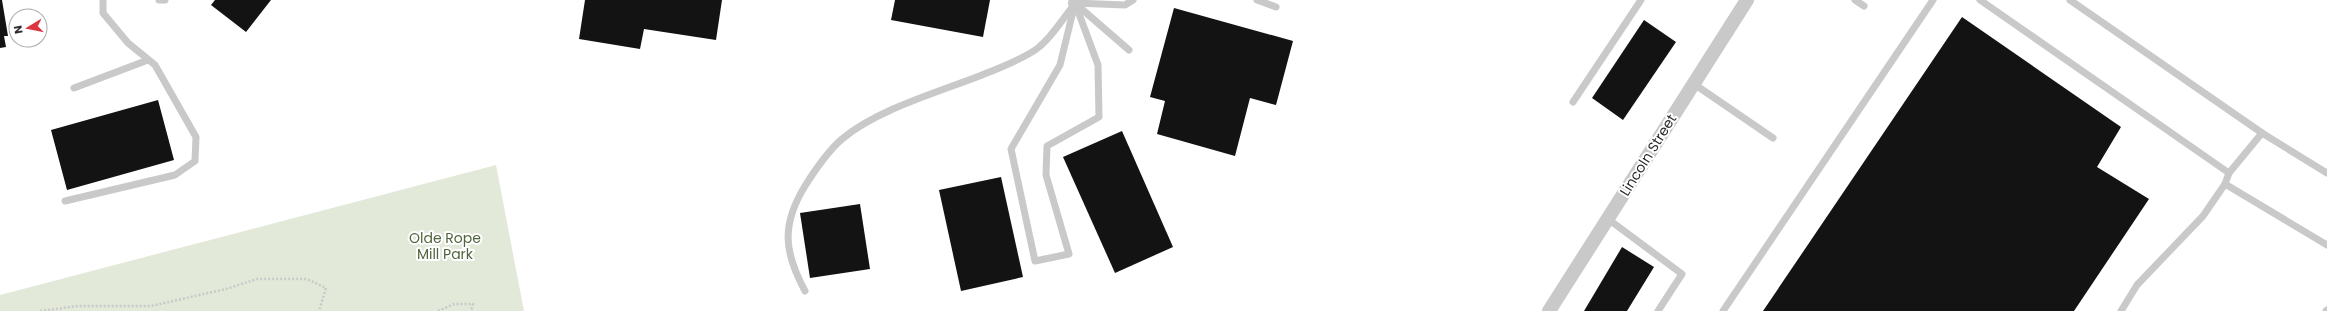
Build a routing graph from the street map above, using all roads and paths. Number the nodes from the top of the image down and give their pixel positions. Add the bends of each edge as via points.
1 (103, 0) edge
2 (159, 0) edge
3 (165, 0) edge
4 (1133, 0) edge
5 (1256, 0) edge
6 (1641, 0) edge
7 (1747, 0) edge
8 (1855, 0) edge
9 (1933, 0) edge
10 (1980, 0) edge
11 (2070, 0) edge
12 (1076, 2) edge
13 (1864, 6) dead end
14 (1276, 7) dead end
15 (1129, 50) dead end
16 (148, 60) junction
17 (1694, 84) junction
18 (74, 88) dead end
19 (1573, 102) dead end
20 (2262, 133) junction
21 (1773, 138) dead end
22 (2230, 173) junction
23 (2327, 174) edge
24 (2225, 184) junction
25 (65, 201) dead end
26 (1608, 219) junction
27 (2327, 245) edge
28 (805, 291) dead end
29 (40, 311) edge
30 (319, 311) edge
31 (438, 311) edge
32 (471, 311) edge
33 (1550, 311) edge
34 (1658, 311) edge
35 (1723, 311) edge
36 (2121, 311) edge

1 - 16 lane via 103,13 128,43
2 - 3 lane
4 - 12 lane via 1125,5
5 - 14 lane
6 - 19 lane
7 - 17 street, Lincoln Street
8 - 13 lane
9 - 35 lane
10 - 22 lane
11 - 20 lane
12 - 12 lane via 1060,66 1011,149 1036,261 1069,254 1046,175 1047,146 1099,117 1098,65
12 - 15 lane
12 - 28 lane via 1039,48 995,69 877,116 842,139 815,170 798,197 788,220 788,246 795,273
16 - 18 lane
16 - 25 lane via 155,65 196,137 195,161 175,175
17 - 21 lane
17 - 26 street, Lincoln Street
20 - 22 lane
20 - 23 lane
22 - 24 lane
24 - 27 lane
24 - 36 lane via 2203,216 2137,285
26 - 33 street, Lincoln Street
26 - 34 lane via 1682,274
29 - 30 path via 78,306 151,306 226,289 257,279 307,279 326,288
31 - 32 path via 454,304 473,304

